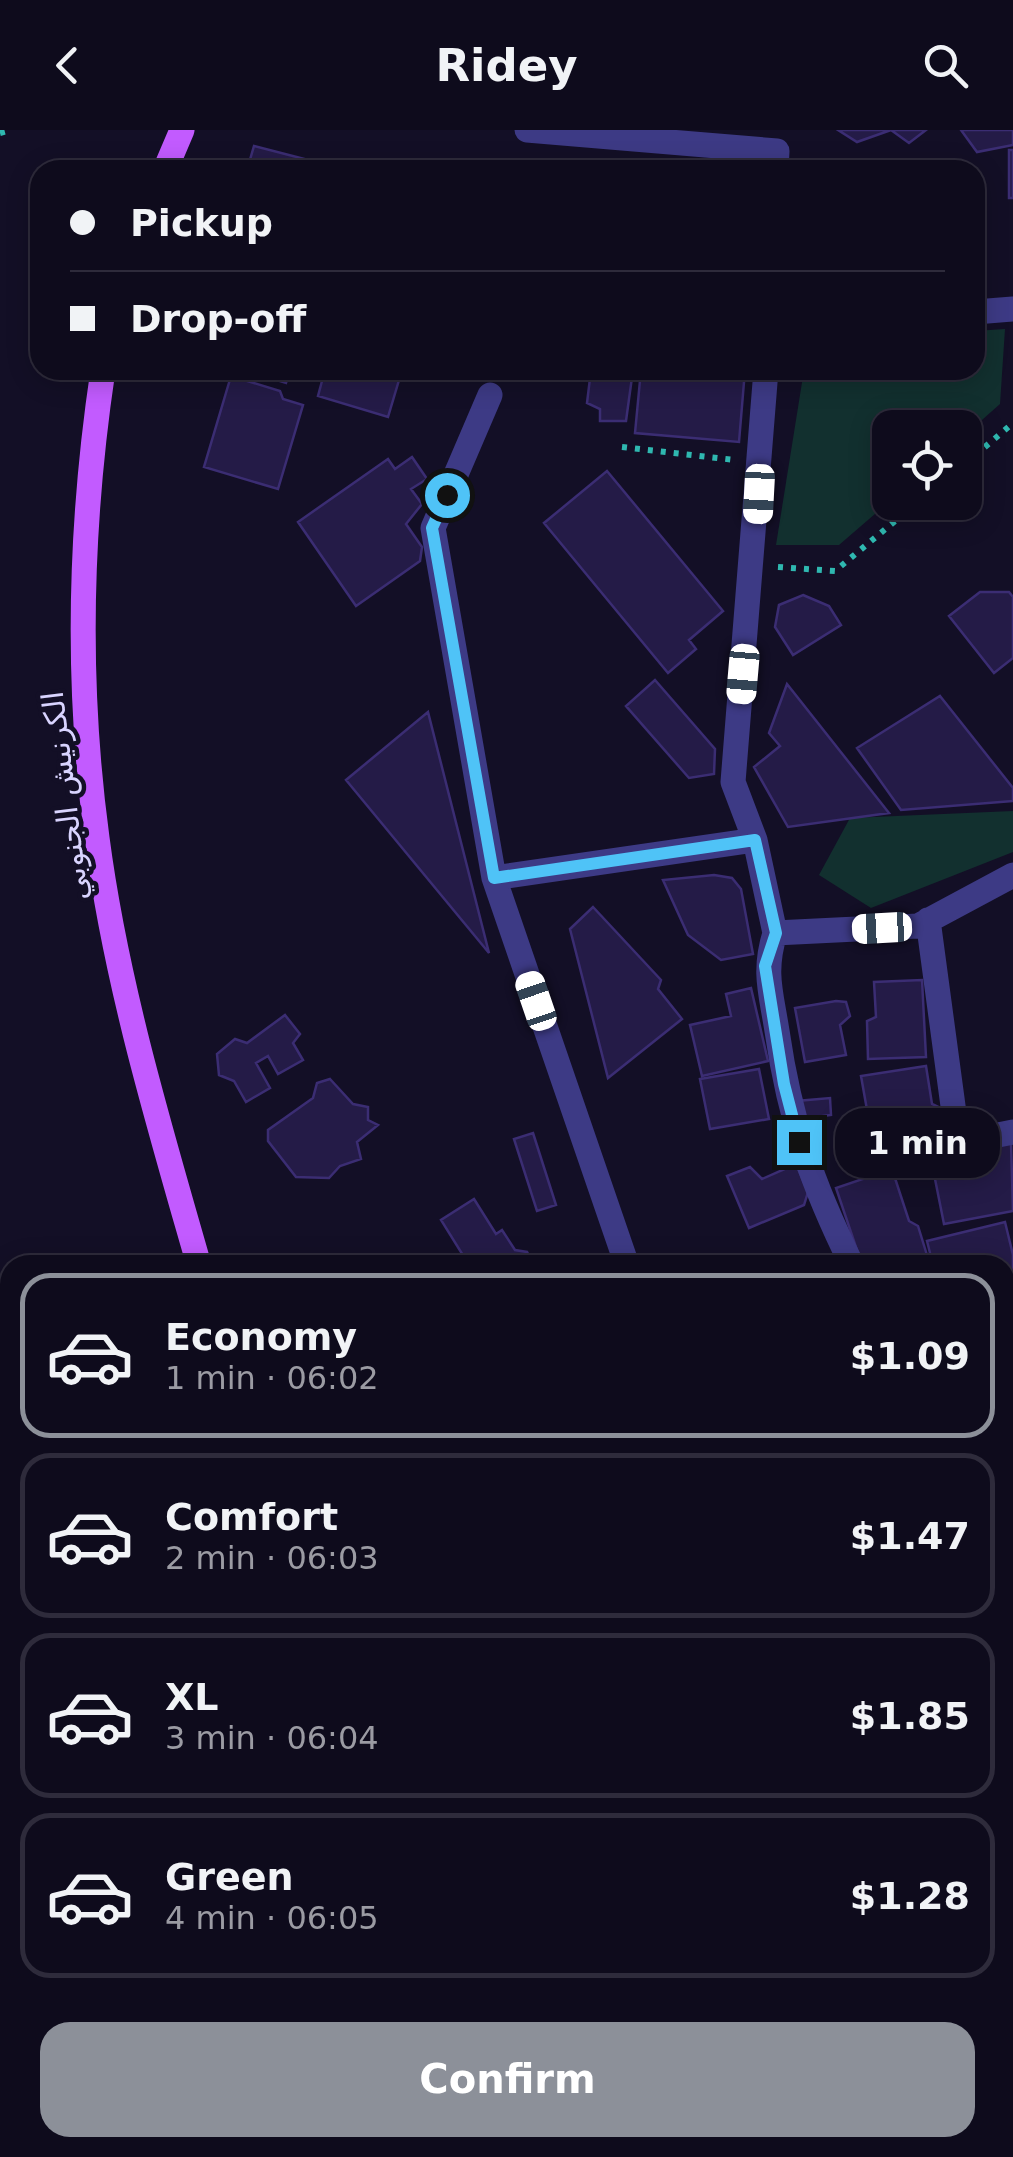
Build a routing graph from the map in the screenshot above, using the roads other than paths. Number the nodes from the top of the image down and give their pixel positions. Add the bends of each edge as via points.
1 (182, 130) edge
2 (527, 130) edge
3 (606, 133) edge
4 (779, 150) edge
5 (169, 160) edge
6 (1013, 309) edge
7 (985, 311) edge
8 (102, 380) edge
9 (765, 380) edge
10 (490, 395) dead end
11 (755, 840) junction
12 (1013, 875) edge
13 (494, 878) junction
14 (928, 920) junction
15 (776, 933) junction
16 (1013, 1132) edge
17 (196, 1255) edge
18 (623, 1255) edge
19 (847, 1255) edge

1 - 5 main road
2 - 3 street
3 - 4 street
6 - 7 street
8 - 17 main road, الكرنيش الجنوبي via 91,454 82,667 97,839 146,1083
9 - 11 street via 733,782
10 - 13 street via 432,528
11 - 13 street
11 - 15 street
12 - 14 street
13 - 18 street
14 - 15 street via 918,926
14 - 16 street via 958,1143
15 - 19 street via 765,966 784,1084 811,1180

